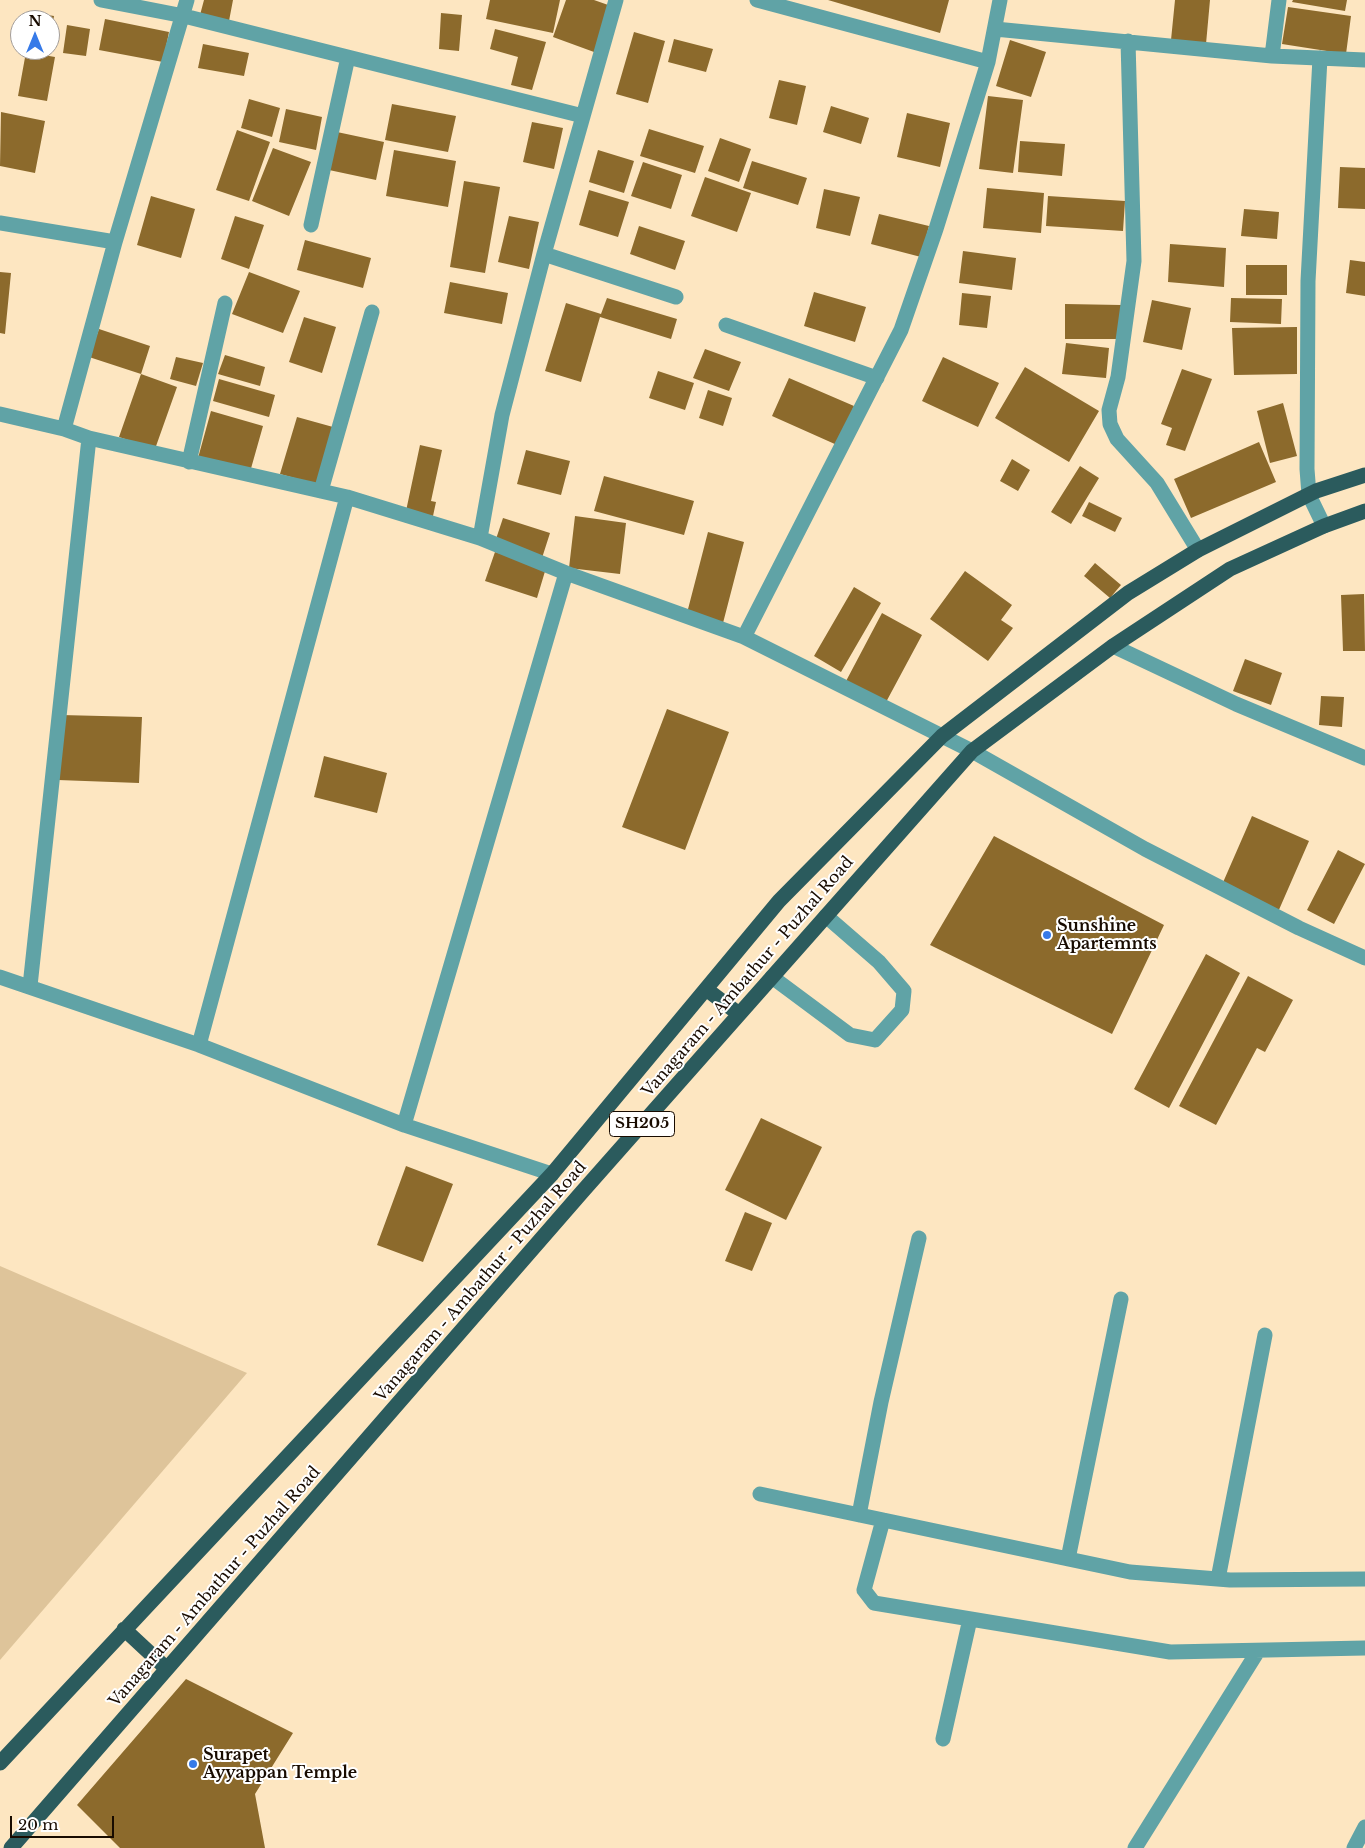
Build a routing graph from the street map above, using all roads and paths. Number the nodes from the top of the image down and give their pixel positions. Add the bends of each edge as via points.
1 (101, 0) edge
2 (187, 0) edge
3 (616, 0) edge
4 (757, 0) edge
5 (1000, 0) edge
6 (1278, 0) edge
7 (184, 16) junction
8 (995, 29) junction
9 (1128, 41) junction
10 (1272, 56) junction
11 (348, 57) junction
12 (1320, 58) junction
13 (1365, 60) edge
14 (988, 62) junction
15 (583, 116) junction
16 (0, 224) edge
17 (311, 225) dead end
18 (115, 242) junction
19 (544, 254) junction
20 (676, 297) dead end
21 (225, 304) dead end
22 (372, 312) dead end
23 (726, 325) dead end
24 (877, 378) junction
25 (0, 414) edge
26 (64, 428) junction
27 (89, 438) junction
28 (189, 462) junction
29 (1365, 475) edge
30 (321, 491) junction
31 (1309, 495) junction
32 (346, 497) junction
33 (1365, 511) edge
34 (1324, 526) junction
35 (480, 538) junction
36 (1198, 550) junction
37 (566, 573) junction
38 (744, 637) junction
39 (1113, 646) junction
40 (942, 736) junction
41 (972, 751) junction
42 (1365, 758) edge
43 (826, 916) junction
44 (1365, 958) edge
45 (0, 977) edge
46 (772, 977) junction
47 (30, 986) junction
48 (706, 989) junction
49 (739, 1014) junction
50 (199, 1045) junction
51 (404, 1125) junction
52 (552, 1174) junction
53 (919, 1238) dead end
54 (1121, 1299) dead end
55 (1265, 1335) dead end
56 (760, 1494) dead end
57 (859, 1515) junction
58 (883, 1520) junction
59 (1068, 1559) junction
60 (1218, 1579) junction
61 (1365, 1579) edge
62 (970, 1619) junction
63 (124, 1630) junction
64 (1365, 1648) edge
65 (1258, 1651) junction
66 (168, 1669) junction
67 (943, 1739) dead end
68 (0, 1763) edge
69 (1365, 1827) edge
70 (11, 1848) edge
71 (1135, 1848) edge
72 (1354, 1848) edge

1 - 7 street
2 - 7 street
3 - 15 street
4 - 14 street
5 - 8 street
6 - 10 street
7 - 11 street
7 - 18 street
8 - 9 street
8 - 14 street
9 - 10 street
9 - 36 street via 1134,261 1118,377 1109,410 1110,424 1117,439 1157,483
10 - 12 street
11 - 15 street
11 - 17 street
12 - 13 street
12 - 31 street via 1308,281
14 - 24 street via 930,248 901,330
15 - 19 street
16 - 18 street
18 - 26 street
19 - 20 street
19 - 35 street via 502,415
21 - 28 street
22 - 30 street
23 - 24 street
24 - 38 street
25 - 26 street
26 - 27 street
27 - 28 street
27 - 47 street
28 - 30 street
29 - 31 main road
30 - 32 street
31 - 34 street
31 - 36 main road
32 - 35 street
32 - 50 street
33 - 34 main road, Vanagaram - Ambathur - Puzhal Road / SH205
34 - 39 main road, Vanagaram - Ambathur - Puzhal Road / SH205 via 1230,569
35 - 37 street
36 - 40 main road via 1128,593
37 - 38 street
37 - 51 street
38 - 40 street
39 - 41 main road, Vanagaram - Ambathur - Puzhal Road / SH205
39 - 42 street via 1236,704
40 - 41 street
40 - 48 main road via 779,901
41 - 43 main road, Vanagaram - Ambathur - Puzhal Road / SH205
41 - 44 street via 1145,849
43 - 46 main road, Vanagaram - Ambathur - Puzhal Road / SH205
43 - 46 street via 879,962 904,991 902,1010 875,1040 850,1035
45 - 47 street
46 - 49 main road, Vanagaram - Ambathur - Puzhal Road / SH205
47 - 50 street
48 - 49 main road
48 - 52 main road
49 - 66 main road, Vanagaram - Ambathur - Puzhal Road / SH205
50 - 51 street
51 - 52 street
52 - 63 main road
53 - 57 street
54 - 59 street
55 - 60 street
56 - 57 street
57 - 58 street
58 - 59 street
58 - 62 street via 864,1590 874,1603
59 - 60 street via 1130,1572
60 - 61 street
62 - 65 street via 1170,1652
62 - 67 street
63 - 66 main road
63 - 68 main road
64 - 65 street
65 - 71 street
66 - 70 main road, Vanagaram - Ambathur - Puzhal Road / SH205
69 - 72 street

